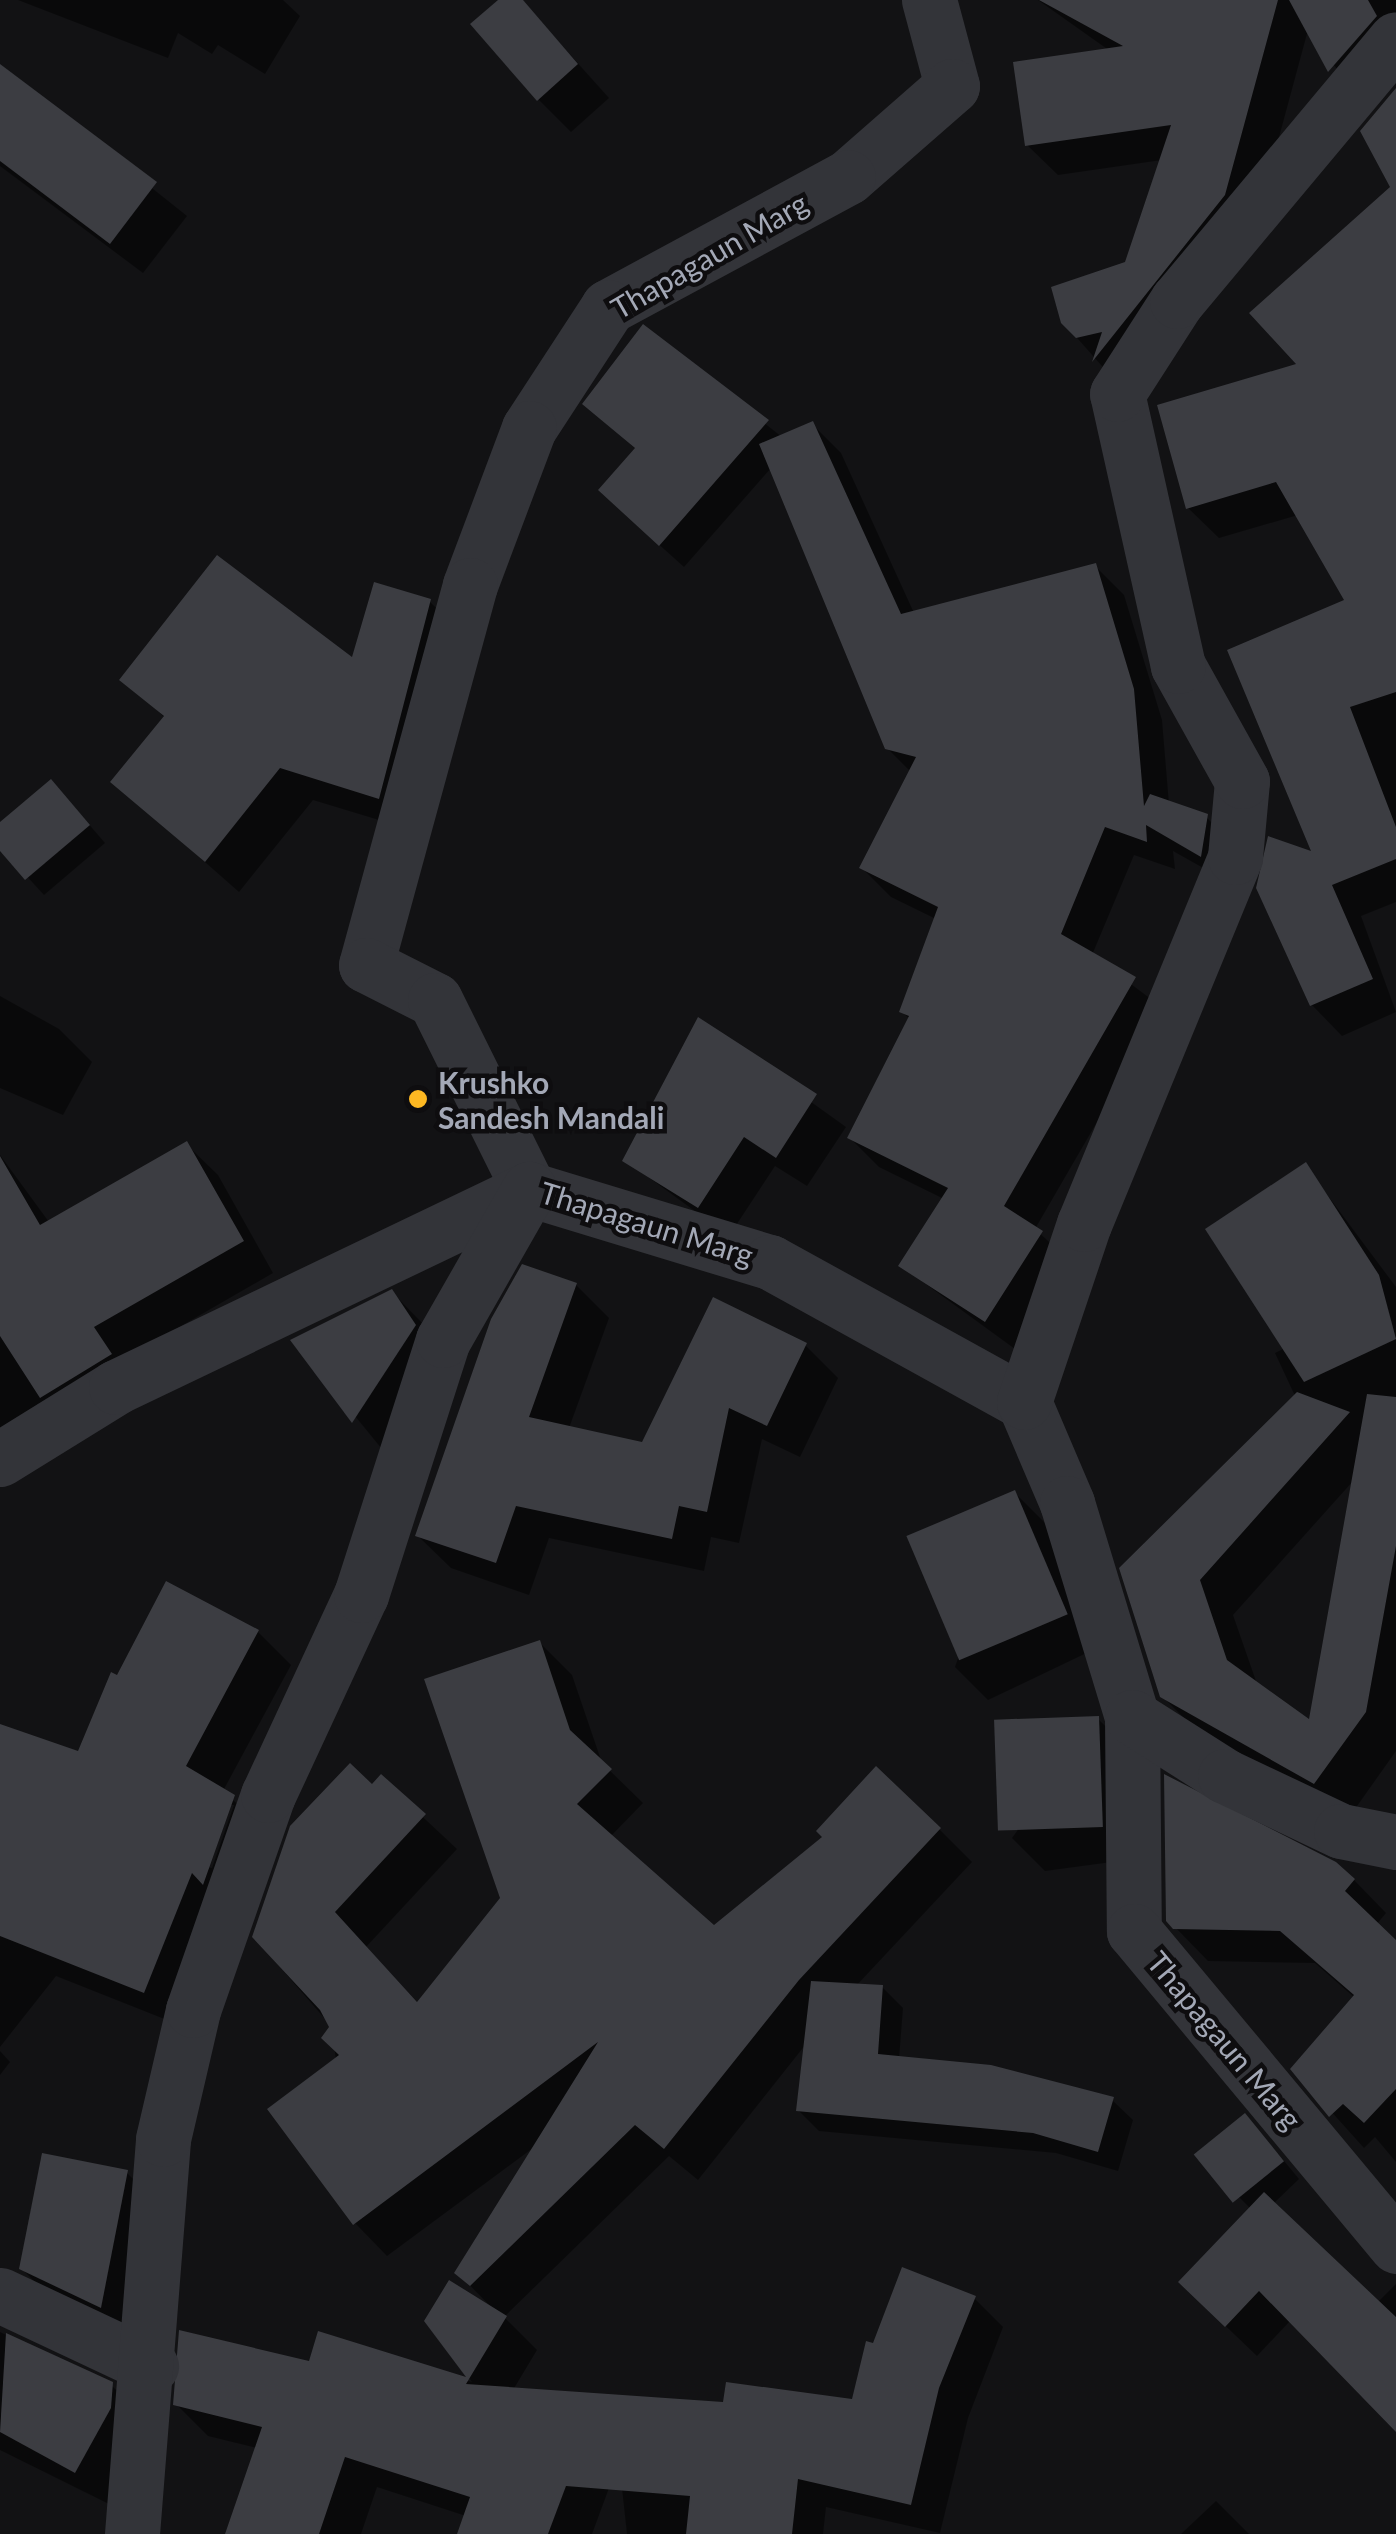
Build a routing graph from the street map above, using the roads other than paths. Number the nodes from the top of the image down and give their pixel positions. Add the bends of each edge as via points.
1 (928, 0) edge
2 (1396, 40) edge
3 (529, 1189) junction
4 (1024, 1402) junction
5 (0, 1460) edge
6 (1132, 1716) junction
7 (1396, 1842) edge
8 (1396, 2246) edge
9 (0, 2295) edge
10 (151, 2366) junction
11 (132, 2534) edge

1 - 3 street, Thapagaun Marg via 952,86 848,177 608,307 528,428 470,585 366,965 434,1000
2 - 4 street via 1177,302 1117,394 1178,666 1242,782 1236,857 1084,1224
3 - 4 street, Thapagaun Marg via 770,1262
3 - 5 street via 116,1387
3 - 10 street via 443,1340 362,1595 268,1795 193,2010 163,2138
4 - 6 street, Thapagaun Marg via 1067,1503
6 - 7 street via 1275,1800 1342,1831
6 - 8 street, Thapagaun Marg via 1134,1931
9 - 10 street
10 - 11 street

